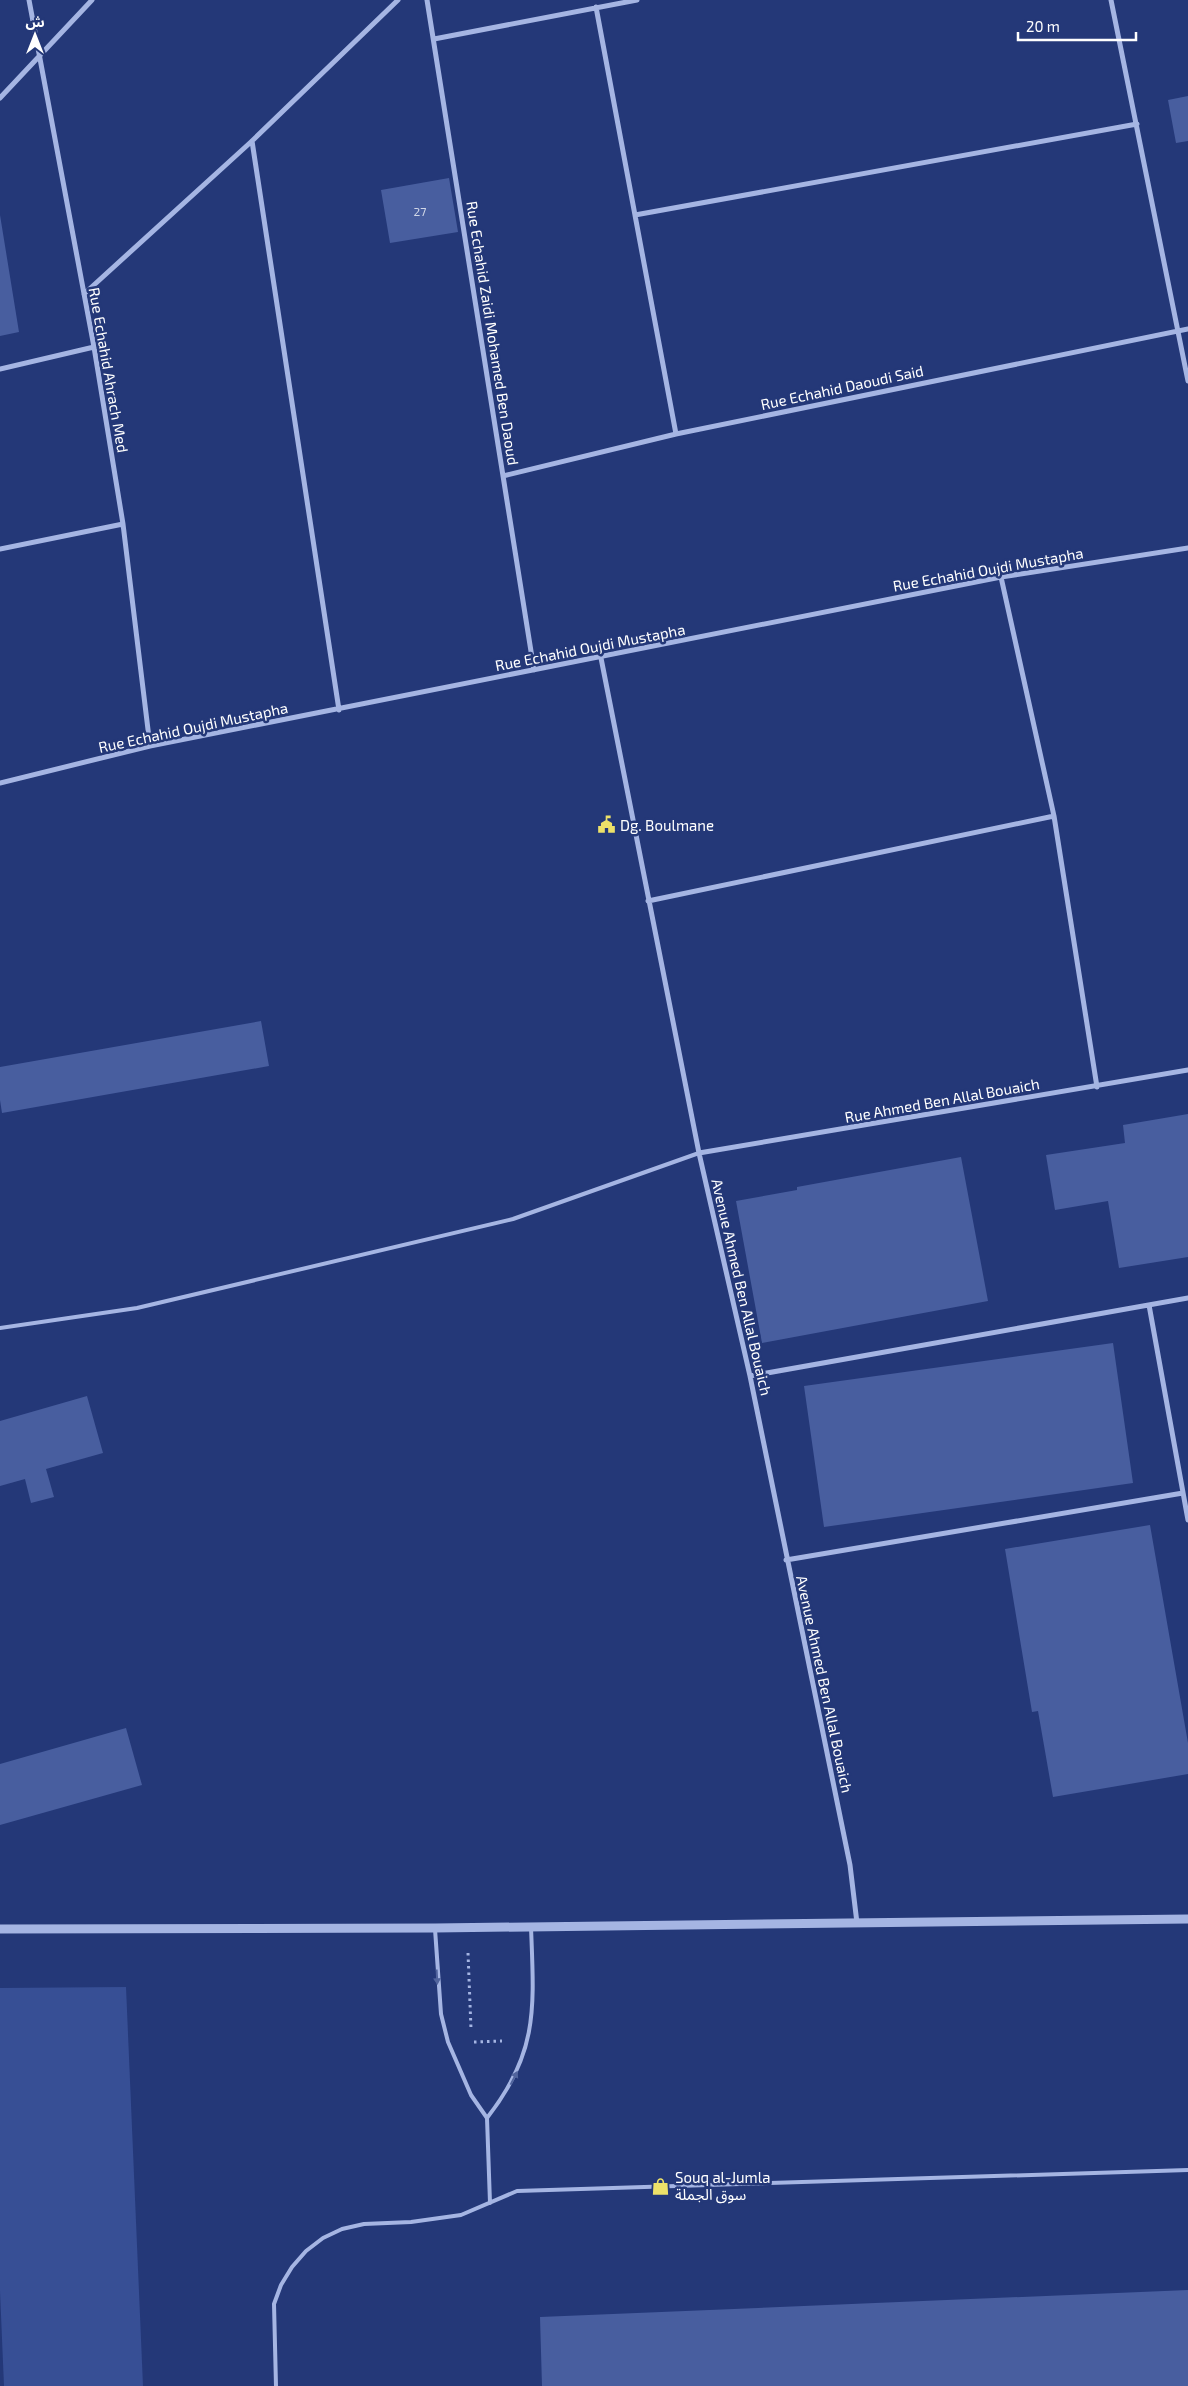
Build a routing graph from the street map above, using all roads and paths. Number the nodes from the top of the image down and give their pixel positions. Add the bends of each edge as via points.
1 (29, 0) edge
2 (92, 0) edge
3 (398, 0) edge
4 (427, 0) edge
5 (637, 0) edge
6 (1111, 0) edge
7 (596, 7) junction
8 (434, 39) junction
9 (40, 54) junction
10 (0, 98) edge
11 (1136, 124) junction
12 (252, 141) junction
13 (635, 215) junction
14 (84, 294) junction
15 (1188, 329) edge
16 (1179, 330) junction
17 (94, 347) junction
18 (0, 369) edge
19 (1188, 381) edge
20 (676, 434) junction
21 (502, 476) junction
22 (122, 524) junction
23 (1188, 548) edge
24 (0, 550) edge
25 (1001, 577) junction
26 (601, 658) junction
27 (534, 670) junction
28 (339, 710) junction
29 (150, 746) junction
30 (0, 783) edge
31 (1054, 816) junction
32 (648, 901) junction
33 (1188, 1070) edge
34 (1096, 1087) junction
35 (700, 1153) junction
36 (1188, 1298) edge
37 (1149, 1305) junction
38 (0, 1328) edge
39 (750, 1376) junction
40 (1183, 1492) junction
41 (1188, 1520) edge
42 (786, 1560) junction
43 (1188, 1919) edge
44 (857, 1923) junction
45 (468, 1927) junction
46 (531, 1927) junction
47 (435, 1928) junction
48 (0, 1929) edge
49 (528, 2041) junction
50 (448, 2042) junction
51 (471, 2042) junction
52 (487, 2118) junction
53 (1188, 2170) edge
54 (490, 2203) junction
55 (276, 2386) edge

1 - 9 street, Rue Echahid Ahrach Med
2 - 9 street
3 - 12 street
4 - 8 street, Rue Echahid Zaidi Mohamed Ben Daoud
5 - 7 street
6 - 11 street
7 - 8 street
7 - 13 street
8 - 21 street, Rue Echahid Zaidi Mohamed Ben Daoud
9 - 10 street
9 - 14 street, Rue Echahid Ahrach Med
11 - 13 street
11 - 16 street
12 - 14 street
12 - 28 street
13 - 20 street
14 - 17 street, Rue Echahid Ahrach Med
15 - 16 street, Rue Echahid Daoudi Said
16 - 19 street
16 - 20 street, Rue Echahid Daoudi Said
17 - 18 street
17 - 22 street, Rue Echahid Ahrach Med
20 - 21 street, Rue Echahid Daoudi Said
21 - 27 street, Rue Echahid Zaidi Mohamed Ben Daoud
22 - 24 street
22 - 29 street, Rue Echahid Ahrach Med
23 - 25 street, Rue Echahid Oujdi Mustapha
25 - 26 street, Rue Echahid Oujdi Mustapha
25 - 31 street
26 - 27 street, Rue Echahid Oujdi Mustapha
26 - 32 street, Avenue Ahmed Ben Allal Bouaich
27 - 28 street, Rue Echahid Oujdi Mustapha
28 - 29 street, Rue Echahid Oujdi Mustapha
29 - 30 street, Rue Echahid Oujdi Mustapha
31 - 32 street
31 - 34 street
32 - 35 street, Avenue Ahmed Ben Allal Bouaich
33 - 34 street, Rue Ahmed Ben Allal Bouaich
34 - 35 street, Rue Ahmed Ben Allal Bouaich
35 - 38 lane via 513,1219 137,1308
35 - 39 street, Avenue Ahmed Ben Allal Bouaich
36 - 37 street
37 - 39 street
37 - 40 street
39 - 42 street, Avenue Ahmed Ben Allal Bouaich
40 - 41 street
40 - 42 street
42 - 44 street, Avenue Ahmed Ben Allal Bouaich via 850,1865
43 - 44 street
44 - 46 street
45 - 46 street
45 - 47 street
45 - 51 path
46 - 49 lane via 534,2010
47 - 48 street
47 -> 50 lane via 441,2014
49 - 51 path
52 -> 49 lane via 514,2078
50 - 51 path
50 - 52 lane via 471,2095
52 - 54 lane
53 - 54 lane via 518,2191
54 - 55 lane via 461,2215 342,2229 306,2251 281,2285 274,2304

